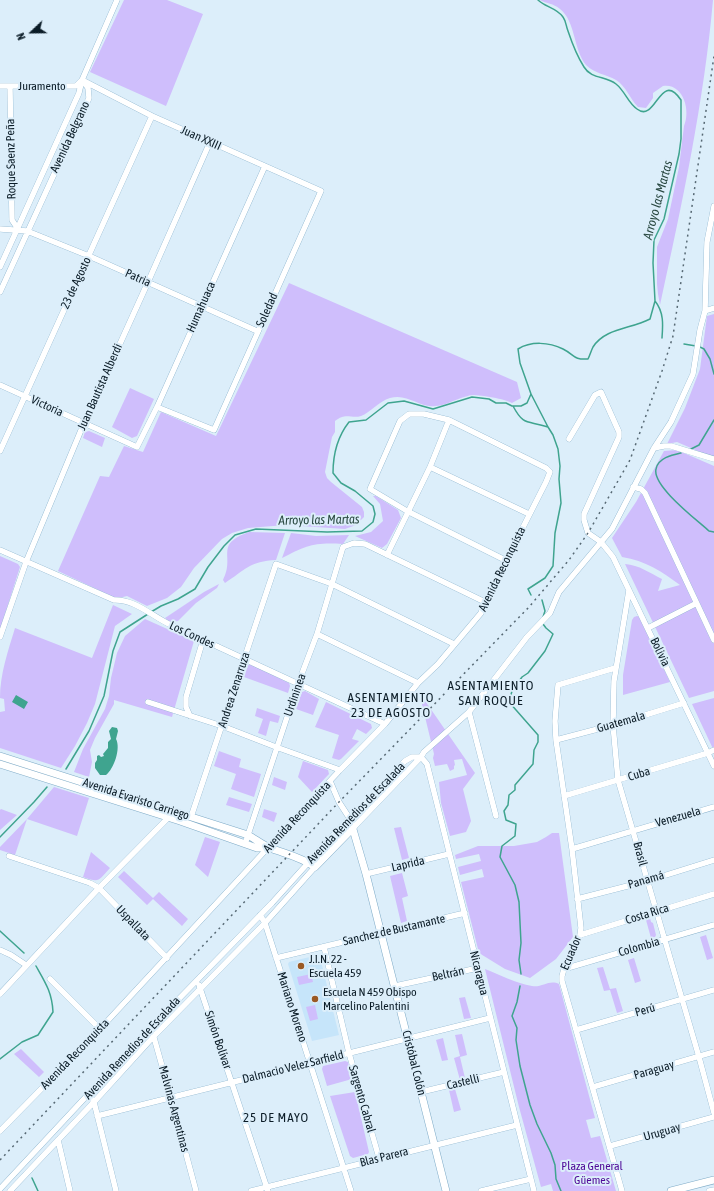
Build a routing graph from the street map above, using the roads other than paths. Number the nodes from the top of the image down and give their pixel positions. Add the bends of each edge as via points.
1 (117, 0) edge
2 (82, 80) junction
3 (0, 86) edge
4 (10, 86) junction
5 (152, 116) junction
6 (210, 142) junction
7 (265, 166) junction
8 (321, 191) joint
9 (714, 206) edge
10 (0, 229) edge
11 (18, 229) junction
12 (27, 231) junction
13 (89, 256) junction
14 (0, 267) edge
15 (148, 282) junction
16 (0, 292) edge
17 (201, 307) junction
18 (714, 308) edge
19 (705, 311) junction
20 (257, 331) junction
21 (0, 385) edge
22 (24, 395) junction
23 (157, 407) junction
24 (449, 420) junction
25 (84, 423) junction
26 (569, 439) dead end
27 (137, 447) joint
28 (654, 448) junction
29 (0, 451) edge
30 (714, 460) edge
31 (430, 467) junction
32 (633, 487) junction
33 (407, 511) junction
34 (530, 514) junction
35 (601, 542) junction
36 (0, 550) edge
37 (387, 555) junction
38 (505, 560) junction
39 (26, 562) junction
40 (332, 584) junction
41 (629, 590) junction
42 (485, 602) junction
43 (695, 604) dead end
44 (648, 628) junction
45 (317, 634) junction
46 (0, 637) edge
47 (203, 640) junction
48 (714, 640) edge
49 (454, 644) junction
50 (244, 659) junction
51 (615, 668) junction
52 (418, 683) junction
53 (298, 684) junction
54 (148, 702) dead end
55 (684, 703) junction
56 (469, 712) junction
57 (190, 716) junction
58 (385, 724) junction
59 (613, 725) junction
60 (222, 726) junction
61 (556, 740) junction
62 (276, 748) junction
63 (714, 750) edge
64 (708, 753) junction
65 (0, 756) edge
66 (421, 758) junction
67 (0, 764) edge
68 (714, 766) edge
69 (340, 770) junction
70 (618, 780) junction
71 (330, 781) junction
72 (564, 796) junction
73 (714, 807) edge
74 (171, 810) junction
75 (496, 816) dead end
76 (191, 817) junction
77 (168, 818) junction
78 (350, 819) junction
79 (353, 828) junction
80 (634, 830) junction
81 (248, 835) junction
82 (245, 844) junction
83 (269, 848) junction
84 (572, 849) junction
85 (449, 854) junction
86 (9, 856) dead end
87 (714, 860) edge
88 (308, 863) junction
89 (315, 868) junction
90 (366, 874) junction
91 (647, 881) junction
92 (99, 888) junction
93 (714, 894) edge
94 (577, 899) junction
95 (657, 911) junction
96 (465, 913) junction
97 (260, 915) junction
98 (265, 923) junction
99 (714, 925) edge
100 (381, 934) junction
101 (580, 935) junction
102 (665, 940) junction
103 (324, 947) junction
104 (0, 950) edge
105 (167, 958) junction
106 (276, 958) junction
107 (26, 965) junction
108 (478, 968) junction
109 (564, 970) junction
110 (50, 979) dead end
111 (197, 980) junction
112 (395, 986) junction
113 (200, 987) junction
114 (714, 990) edge
115 (0, 994) edge
116 (682, 1000) junction
117 (490, 1018) junction
118 (150, 1028) junction
119 (100, 1029) junction
120 (576, 1030) junction
121 (154, 1036) junction
122 (407, 1038) junction
123 (714, 1052) edge
124 (349, 1053) junction
125 (699, 1057) junction
126 (310, 1063) junction
127 (504, 1072) junction
128 (232, 1082) junction
129 (593, 1087) junction
130 (421, 1092) junction
131 (89, 1095) junction
132 (171, 1098) junction
133 (94, 1102) junction
134 (714, 1113) edge
135 (97, 1116) junction
136 (714, 1117) edge
137 (517, 1125) junction
138 (0, 1131) edge
139 (58, 1140) junction
140 (435, 1145) junction
141 (610, 1146) junction
142 (379, 1158) junction
143 (344, 1167) junction
144 (12, 1177) junction
145 (531, 1179) junction
146 (714, 1180) edge
147 (17, 1186) edge
148 (0, 1189) edge
149 (267, 1189) edge
150 (686, 1189) edge
151 (714, 1190) edge
152 (10, 1191) edge
153 (70, 1191) edge
154 (116, 1191) edge
155 (196, 1191) edge
156 (251, 1191) edge
157 (351, 1191) edge
158 (446, 1191) edge
159 (480, 1191) edge
160 (534, 1191) edge
161 (622, 1191) edge
162 (671, 1191) edge
163 (709, 1191) edge

1 - 2 street
2 - 4 street, Juramento via 76,86
2 - 5 street, Juan XXIII
2 - 11 street, Avenida Belgrano
2 - 12 street, Avenida Belgrano via 88,88 89,98
3 - 4 street, Juramento
4 - 11 street, Roque Saenz Peña via 12,220
5 - 6 street, Juan XXIII
5 - 13 street, 23 de Agosto
6 - 7 street, Juan XXIII
6 - 15 street, Juan Bautista Alberdi
7 - 8 street, Juan XXIII
7 - 17 street, Humahuaca
8 - 20 street, Soledad
9 - 19 street via 707,242
10 - 11 street, Patria
11 - 12 street, Patria
11 - 14 street, Avenida Belgrano
12 - 13 street, Patria
12 - 16 street, Avenida Belgrano
13 - 15 street, Patria
13 - 22 street, 23 de Agosto
15 - 17 street, Patria
15 - 25 street, Juan Bautista Alberdi
17 - 20 street, Patria
17 - 23 street, Humahuaca
18 - 19 street
19 - 28 street via 693,374 671,422
20 - 23 street, Soledad via 214,430
21 - 22 street, Victoria
22 - 25 street, Victoria
22 - 29 street, 23 de Agosto
23 - 27 street, Humahuaca
24 - 31 street
24 - 33 street via 424,414 409,414 400,421 370,489
24 - 34 street, Avenida Reconquista via 550,472
25 - 27 street, Victoria
25 - 39 street, Juan Bautista Alberdi
26 - 35 street, Bolivia via 594,395 601,392 619,437 584,514 588,533
28 - 30 street via 671,446
28 - 32 street
31 - 33 street
31 - 34 street
32 - 35 street via 612,529
32 - 48 street via 645,493
33 - 37 street
33 - 38 street
34 - 38 street, Avenida Reconquista
35 - 41 street, Bolivia via 613,557
35 - 56 street via 559,592 550,613 527,637
36 - 39 street, Los Condes
37 - 40 street, Urdininea via 366,544 354,543 343,547
37 - 42 street
38 - 42 street, Avenida Reconquista
39 - 46 street, Juan Bautista Alberdi
39 - 47 street, Los Condes via 114,600 129,602
40 - 45 street, Urdininea
40 - 49 street
40 - 50 street, Andrea Zenarruza via 276,564
41 - 44 street, Bolivia
41 - 51 street, Brasil
42 - 49 street, Avenida Reconquista via 481,613
43 - 44 street
44 - 55 street, Bolivia
45 - 52 street
45 - 53 street, Urdininea
47 - 50 street, Los Condes
47 - 57 street via 186,697 186,707
49 - 52 street, Avenida Reconquista
50 - 53 street, Los Condes
50 - 60 street, Andrea Zenarruza
51 - 59 street, Brasil
51 - 61 street, Ecuador via 558,686
52 - 58 street, Avenida Reconquista
53 - 58 street, Los Condes
53 - 62 street, Urdininea
54 - 57 street
55 - 59 street, Guatemala
55 - 64 street, Bolivia
56 - 66 street via 424,752
56 - 75 street
57 - 60 street
58 - 69 street, Avenida Reconquista
59 - 61 street, Guatemala
59 - 70 street, Brasil
60 - 62 street
60 - 76 street, Andrea Zenarruza
61 - 72 street, Ecuador
62 - 69 street
62 - 81 street, Urdininea
63 - 64 street, Cuba
64 - 68 street, Bolivia
64 - 70 street, Cuba
65 - 74 street, Avenida Evaristo Carriego
66 - 78 street, Avenida Remedios de Escalada via 405,761
66 - 79 street, Avenida Remedios de Escalada
66 - 85 street, Nicaragua via 427,764
67 - 77 street, Avenida Evaristo Carriego
69 - 71 street, Avenida Reconquista
70 - 72 street, Cuba
70 - 80 street, Brasil
71 - 78 street
71 - 83 street, Avenida Reconquista
72 - 84 street, Ecuador
73 - 80 street, Venezuela
74 - 76 street, Avenida Evaristo Carriego
74 - 77 street
76 - 81 street, Avenida Evaristo Carriego
77 - 82 street, Avenida Evaristo Carriego
77 - 92 street
78 - 79 street, Cristóbal Colón
78 - 88 street, Avenida Remedios de Escalada
79 - 89 street, Avenida Remedios de Escalada
79 - 90 street, Cristóbal Colón
80 - 84 street, Venezuela
80 - 91 street, Brasil
81 - 82 street, Urdininea
81 - 83 street, Avenida Evaristo Carriego
82 - 83 street, Avenida Evaristo Carriego
83 - 88 street, Avenida Evaristo Carriego
83 - 105 street, Avenida Reconquista
84 - 94 street, Ecuador
85 - 90 street, Laprida
85 - 96 street, Nicaragua
86 - 92 street
87 - 91 street, Panamá
88 - 89 street, Avenida Evaristo Carriego
88 - 97 street, Avenida Remedios de Escalada
89 - 98 street, Avenida Remedios de Escalada
90 - 100 street, Cristóbal Colón
91 - 94 street, Panamá
91 - 95 street, Brasil
92 - 105 street, Uspallata
92 - 107 street
93 - 95 street, Costa Rica
94 - 101 street, Ecuador
95 - 101 street, Costa Rica
95 - 102 street, Brasil
96 - 100 street, Sanchez de Bustamante
96 - 108 street, Nicaragua
97 - 98 street, Mariano Moreno
97 - 111 street, Avenida Remedios de Escalada
98 - 106 street, Mariano Moreno
98 - 113 street, Avenida Remedios de Escalada
99 - 102 street, Colombia
100 - 103 street, Sanchez de Bustamante
100 - 112 street, Cristóbal Colón
101 - 109 street, Ecuador
102 - 109 street, Colombia
102 - 116 street, Brasil
103 - 106 street, Sanchez de Bustamante
103 - 124 street, Sargento Cabral
104 - 107 street
105 - 119 street, Avenida Reconquista
106 - 126 street, Mariano Moreno
107 - 115 street
108 - 112 street, Beltrán
108 - 117 street, Nicaragua
109 - 120 street, Ecuador via 562,980
110 - 119 street
111 - 113 street, Simón Bolívar
111 - 118 street, Avenida Remedios de Escalada
112 - 122 street, Cristóbal Colón
113 - 121 street, Avenida Remedios de Escalada
113 - 128 street, Simón Bolívar
114 - 116 street, Perú
116 - 120 street, Perú
116 - 125 street, Brasil
117 - 122 street, Dalmacio Velez Sarfield
117 - 127 street, Nicaragua
118 - 121 street, Malvinas Argentinas
118 - 131 street, Avenida Remedios de Escalada
119 - 138 street, Avenida Reconquista
120 - 129 street, Ecuador
121 - 132 street, Malvinas Argentinas
121 - 133 street, Avenida Remedios de Escalada
122 - 124 street, Dalmacio Velez Sarfield
122 - 130 street, Cristóbal Colón
123 - 125 street, Paraguay
124 - 126 street, Dalmacio Velez Sarfield
124 - 142 street, Sargento Cabral
125 - 129 street, Paraguay
125 - 134 street, Brasil
126 - 128 street, Dalmacio Velez Sarfield
126 - 143 street, Mariano Moreno
127 - 130 street, Castelli
127 - 137 street, Nicaragua
128 - 132 street, Dalmacio Velez Sarfield
128 - 149 street, Simón Bolívar
129 - 141 street, Ecuador
130 - 140 street, Cristóbal Colón
131 - 133 street
131 - 144 street, Avenida Remedios de Escalada
132 - 135 street, Dalmacio Velez Sarfield
132 - 155 street, Malvinas Argentinas
133 - 135 street
133 - 139 street, Avenida Remedios de Escalada
135 - 154 street
136 - 141 street, Uruguay
137 - 140 street, Blas Parera
137 - 145 street, Nicaragua
139 - 147 street, Avenida Remedios de Escalada
139 - 153 street
140 - 142 street, Blas Parera
140 - 158 street, Cristóbal Colón
141 - 161 street, Ecuador
142 - 143 street, Blas Parera
143 - 149 street, Blas Parera
143 - 157 street, Mariano Moreno
144 - 147 street
144 - 148 street, Avenida Remedios de Escalada
145 - 159 street
145 - 160 street, Nicaragua
146 - 150 street
147 - 152 street, Avenida Remedios de Escalada
149 - 156 street, Blas Parera
150 - 162 street
151 - 163 street

